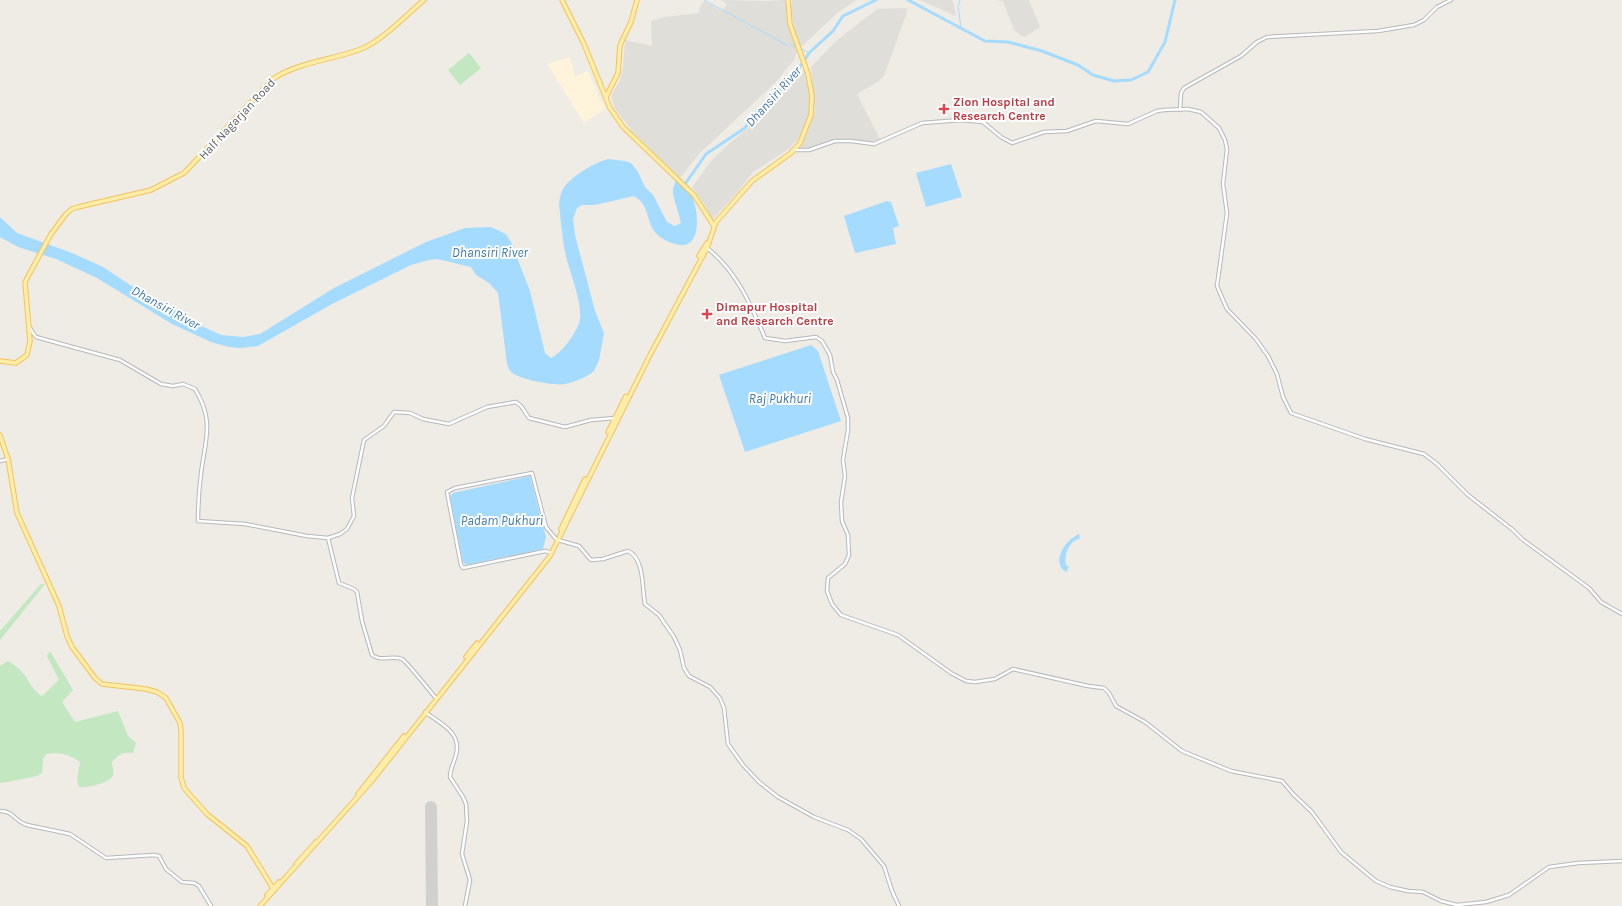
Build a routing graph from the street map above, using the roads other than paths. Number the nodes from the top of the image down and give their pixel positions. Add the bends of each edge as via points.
1 (424, 0) edge
2 (562, 0) edge
3 (637, 0) edge
4 (788, 0) edge
5 (1450, 0) edge
6 (611, 86) junction
7 (602, 88) junction
8 (606, 97) junction
9 (1180, 110) junction
10 (793, 150) junction
11 (714, 224) junction
12 (708, 248) junction
13 (28, 324) junction
14 (0, 361) edge
15 (615, 418) junction
16 (0, 435) edge
17 (8, 459) junction
18 (0, 461) edge
19 (328, 538) junction
20 (557, 540) junction
21 (551, 552) junction
22 (1622, 614) edge
23 (435, 697) junction
24 (425, 712) junction
25 (374, 777) junction
26 (0, 811) edge
27 (1622, 861) edge
28 (274, 890) junction
29 (211, 906) edge
30 (257, 906) edge
31 (260, 906) edge
32 (465, 906) edge
33 (900, 906) edge

1 - 13 main road, Half Nagarjan Road via 363,48 290,71 273,79 184,173 151,190 72,209 51,234 24,284
2 - 7 main road
3 - 6 main road via 631,22 620,45 618,73
4 - 10 main road via 790,24 808,74 812,106 806,130
5 - 9 street via 1414,25 1378,31 1267,37 1241,56 1184,88
6 - 7 main road
6 - 8 main road
7 - 8 main road
8 - 11 main road via 623,127 693,193
9 - 10 street via 1157,111 1128,124 1099,120 1071,130 1044,132 1012,142 977,121 926,122 874,144 835,141 809,150
9 - 22 street via 1197,111 1205,115 1219,128 1225,140 1227,154 1223,184 1227,217 1217,286 1228,309 1268,356 1291,413 1365,439 1419,452 1430,458 1468,495 1522,539 1587,587 1601,602
10 - 11 main road via 749,181
11 - 12 main road
11 - 15 main road via 706,245
12 - 20 main road via 636,381
12 - 27 street via 724,261 730,270 765,338 785,341 816,337 827,349 848,418 841,502 849,555 847,561 829,576 826,586 830,600 838,613 898,635 966,681 995,679 1013,669 1088,686 1100,686 1107,690 1116,706 1145,722 1182,751 1239,774 1282,781 1312,811 1342,852 1384,885 1423,892 1447,903 1462,905 1507,896 1549,867
13 - 14 main road, Half Nagarjan Road via 30,340 27,355 16,363
13 - 19 street via 36,337 120,360 161,384 183,384 195,390 206,413 208,426 198,521 245,524
15 - 19 street via 591,420 562,427 530,418 516,402 487,407 449,424 423,419 410,413 393,412 384,426 364,440 352,498 354,517 345,531
15 - 20 main road
16 - 17 main road
17 - 18 street
17 - 28 main road via 17,513 60,606 67,638 72,647 102,684 146,689 166,698 180,724 184,788 207,814 247,846
19 - 23 street via 339,583 357,592 372,655 379,659 395,657 406,662
20 - 21 main road
20 - 21 street via 546,527 532,473 455,488 447,492 463,568 545,551
20 - 33 street via 578,546 591,560 630,552 636,560 644,582 645,604 659,615 674,639 689,676 710,687 720,698 724,708 728,744 743,765 758,782 778,797 861,838 884,866
21 - 23 main road
21 - 24 main road
23 - 25 main road
24 - 25 main road
24 - 32 street via 455,735 458,742 450,777 463,797 467,814 462,858 470,878
25 - 28 main road
26 - 29 street via 12,814 27,825 70,834 106,858 159,856 166,869 182,882 199,886
28 - 30 main road
28 - 31 main road

